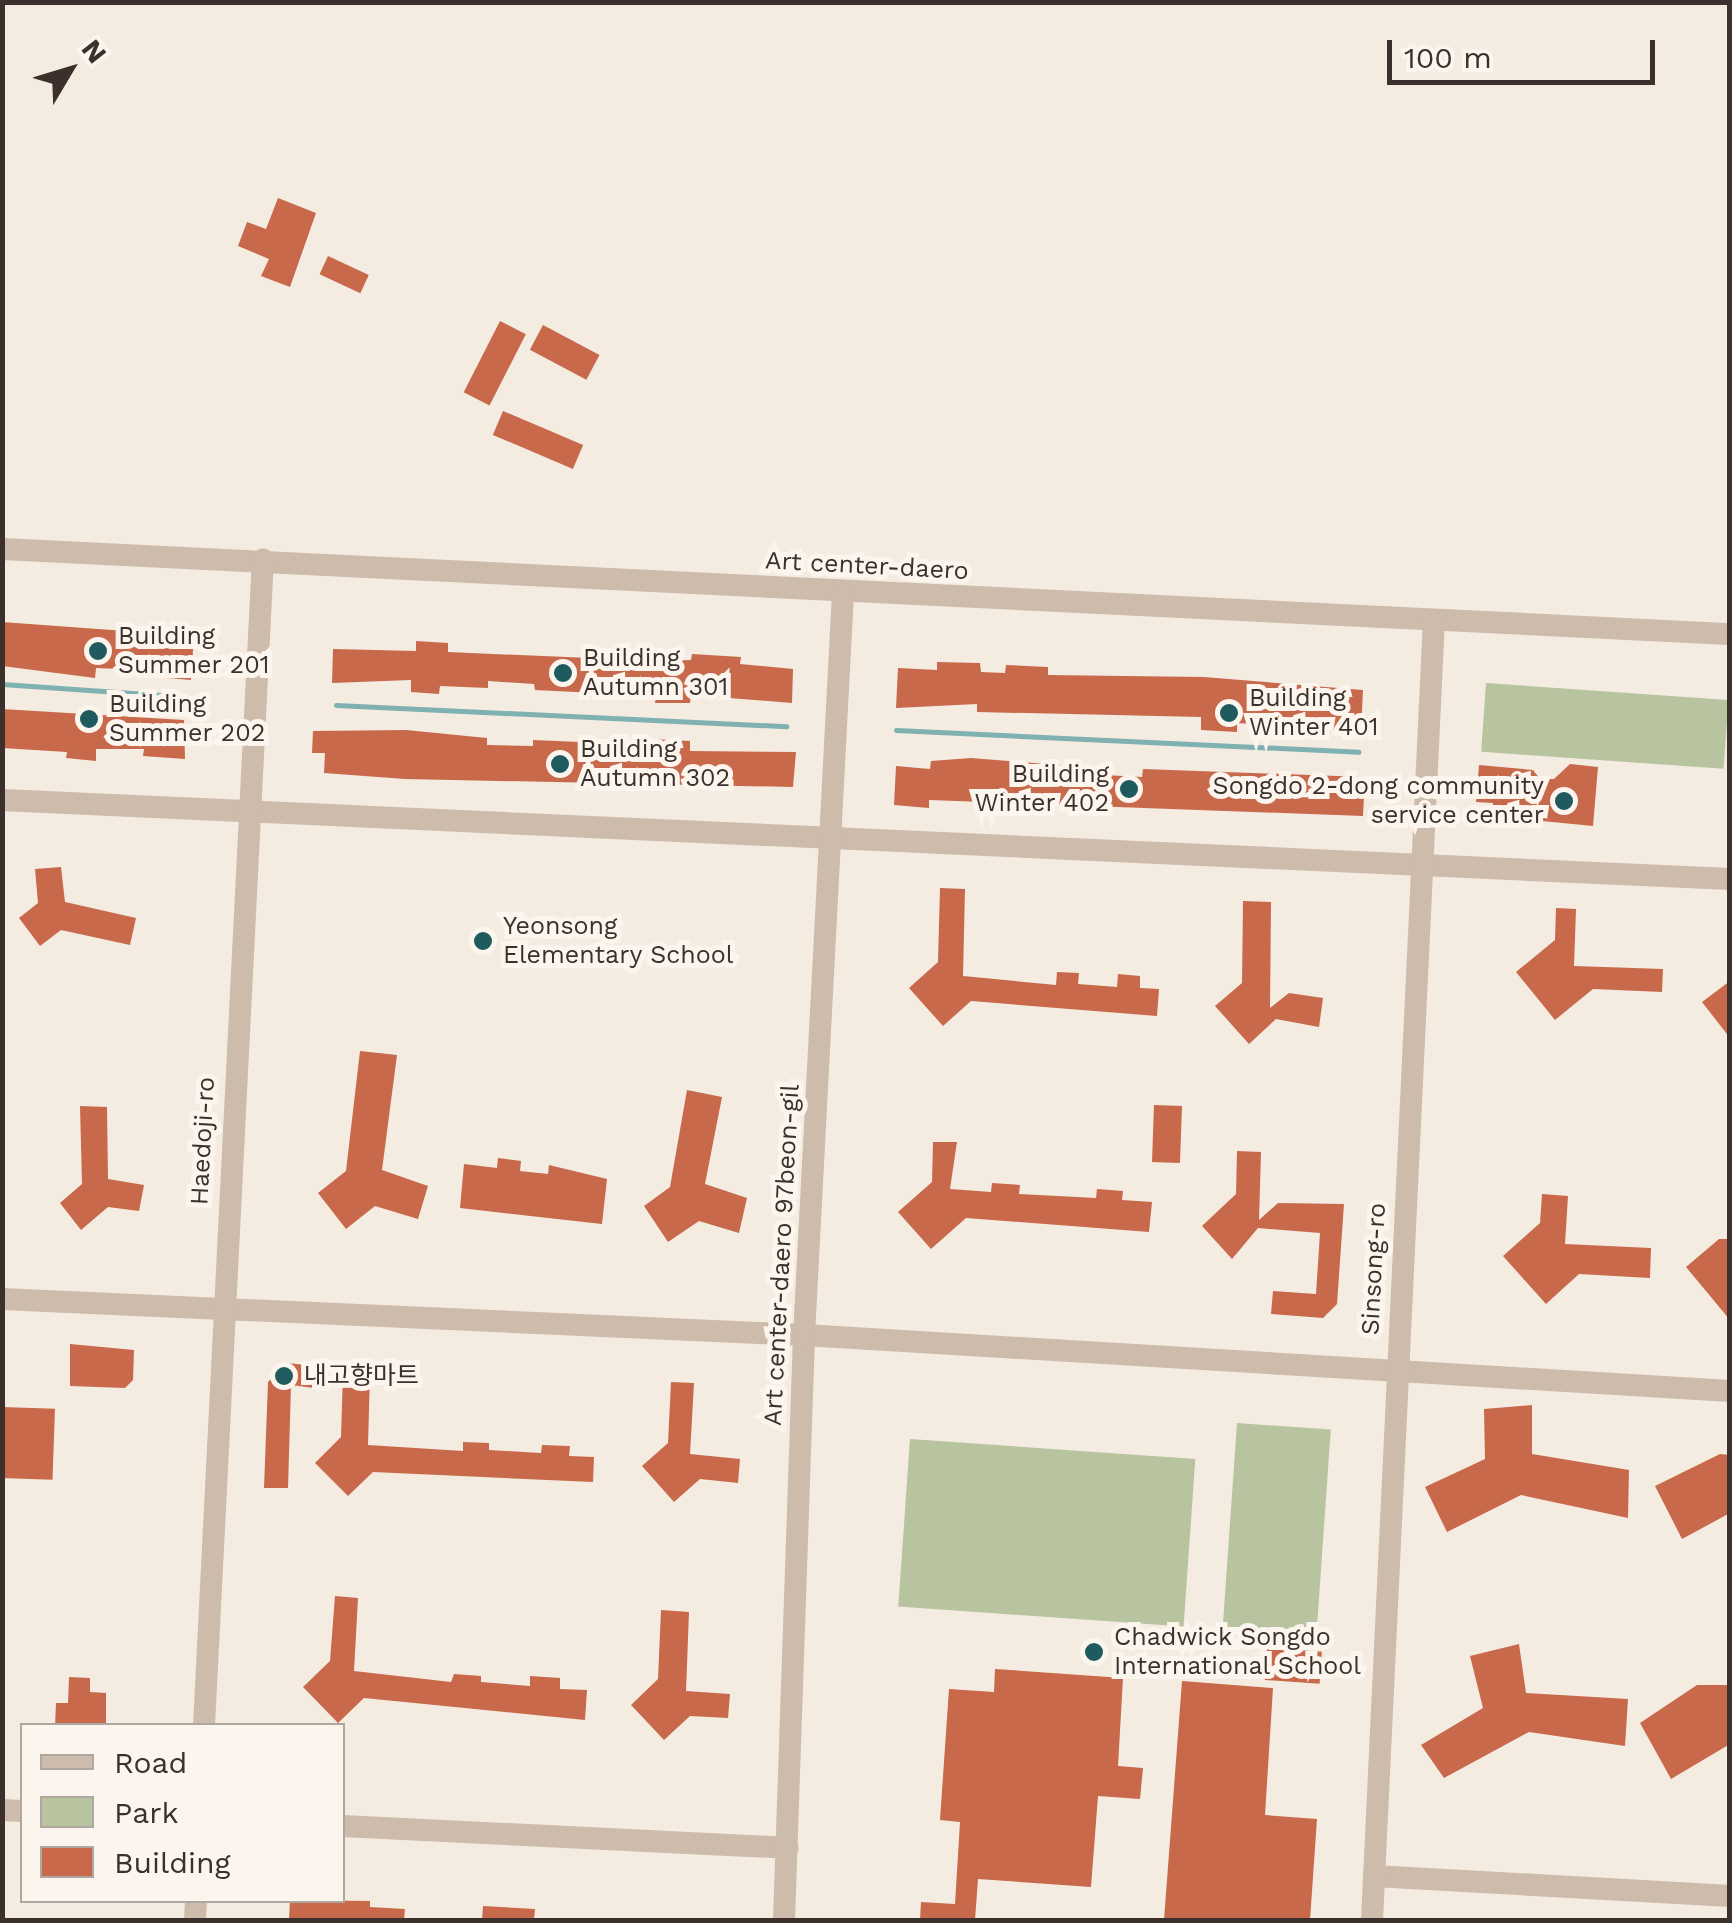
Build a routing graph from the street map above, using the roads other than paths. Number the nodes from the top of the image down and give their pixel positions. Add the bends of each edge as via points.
1 (2, 549) edge
2 (263, 560) junction
3 (843, 593) junction
4 (1434, 621) junction
5 (1730, 634) edge
6 (2, 800) edge
7 (247, 812) junction
8 (834, 834) junction
9 (1420, 865) junction
10 (1730, 879) edge
11 (2, 1298) edge
12 (222, 1310) junction
13 (804, 1335) junction
14 (1396, 1370) junction
15 (1730, 1391) edge
16 (204, 1723) edge
17 (345, 1826) edge
18 (787, 1848) junction
19 (1374, 1876) junction
20 (1730, 1896) edge
21 (784, 1920) edge
22 (1372, 1920) edge

1 - 2 street, Art center-daero
2 - 3 street, Art center-daero
2 - 7 street, Haedoji-ro
3 - 4 street, Art center-daero
3 - 8 street, Art center-daero 97beon-gil
4 - 5 street, Art center-daero
4 - 9 street, Sinsong-ro
6 - 7 street
7 - 8 street
7 - 12 street, Haedoji-ro
8 - 9 street
8 - 13 street, Art center-daero 97beon-gil
9 - 10 street
9 - 14 street, Sinsong-ro
11 - 12 street
12 - 13 street
12 - 16 street, Haedoji-ro
13 - 14 street
13 - 18 street, Art center-daero 97beon-gil
14 - 15 street
14 - 19 street, Sinsong-ro
17 - 18 street
18 - 21 street, Art center-daero 97beon-gil
19 - 20 street
19 - 22 street, Sinsong-ro

